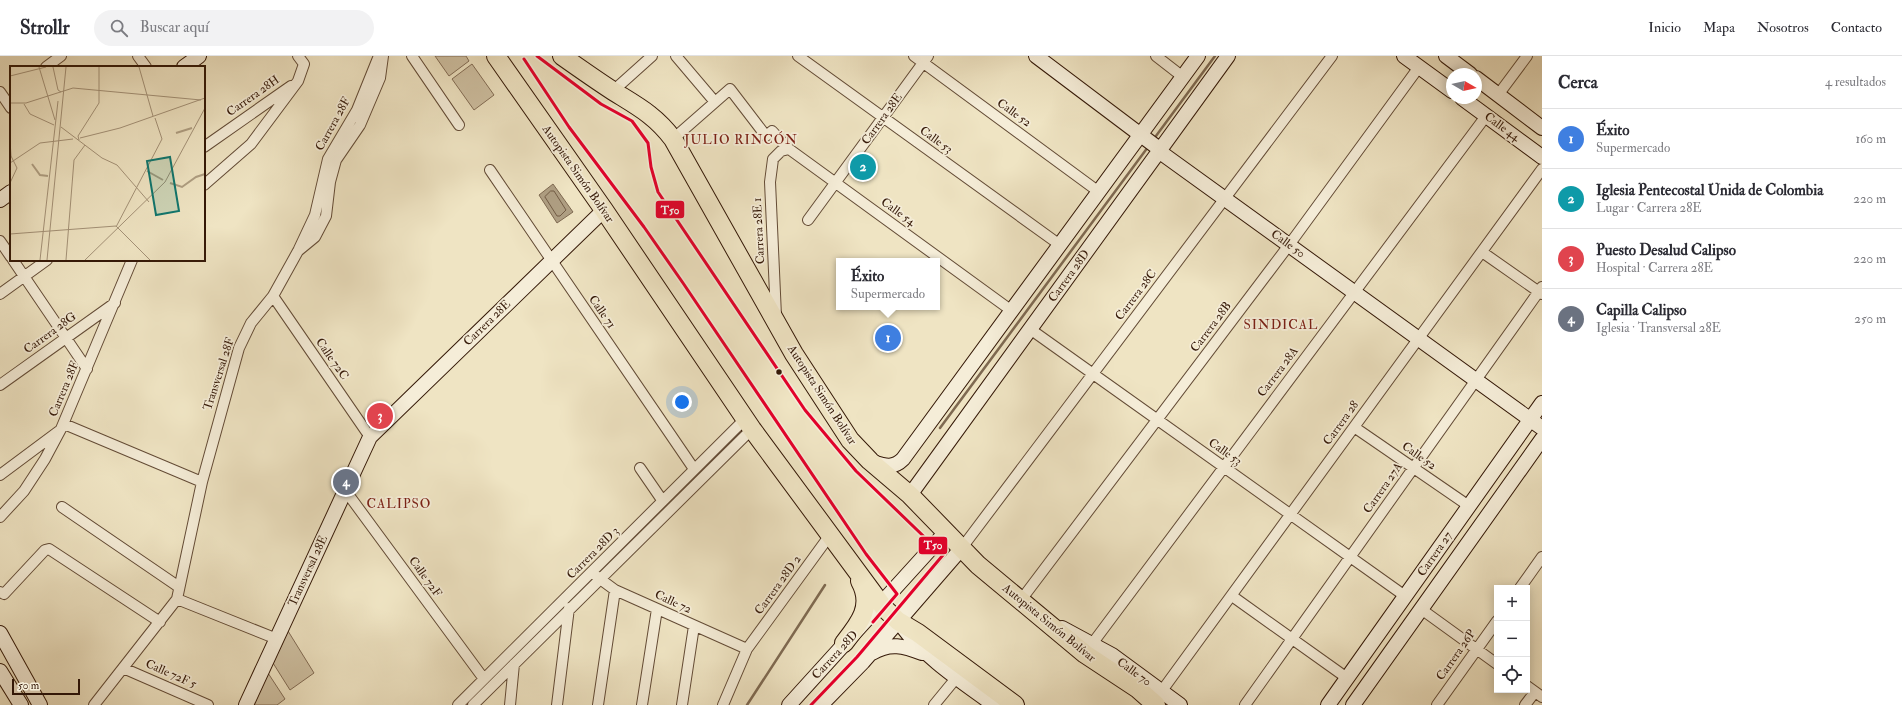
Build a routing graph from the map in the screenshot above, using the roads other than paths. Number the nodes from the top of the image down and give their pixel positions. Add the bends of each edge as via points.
1 (61, 56) edge
2 (138, 56) edge
3 (199, 56) edge
4 (379, 56) edge
5 (383, 56) edge
6 (412, 56) edge
7 (496, 56) edge
8 (562, 56) edge
9 (652, 56) edge
10 (676, 56) edge
11 (798, 56) edge
12 (914, 56) edge
13 (1036, 56) edge
14 (1156, 56) edge
15 (1198, 56) edge
16 (1228, 56) edge
17 (1332, 56) edge
18 (1404, 56) edge
19 (1446, 56) edge
20 (1527, 56) edge
21 (926, 59) edge
22 (301, 60) edge
23 (47, 66) edge
24 (145, 66) edge
25 (185, 66) edge
26 (1419, 67) junction
27 (1462, 68) edge
28 (1183, 77) junction
29 (298, 81) junction
30 (1482, 83) edge
31 (1446, 87) edge
32 (613, 91) junction
33 (1498, 95) junction
34 (4, 96) edge
35 (715, 102) junction
36 (1470, 104) edge
37 (10, 106) edge
38 (1486, 116) junction
39 (883, 118) junction
40 (459, 125) dead end
41 (1542, 128) edge
42 (1142, 136) junction
43 (673, 139) junction
44 (205, 146) edge
45 (789, 149) junction
46 (1159, 150) junction
47 (1542, 157) edge
48 (1542, 169) edge
49 (490, 170) dead end
50 (836, 183) junction
51 (205, 184) edge
52 (1099, 192) junction
53 (10, 193) edge
54 (1225, 199) junction
55 (0, 200) edge
56 (604, 210) junction
57 (808, 220) dead end
58 (0, 241) edge
59 (1060, 245) junction
60 (1289, 245) junction
61 (298, 251) junction
62 (1482, 252) junction
63 (10, 256) edge
64 (939, 258) edge
65 (940, 259) edge
66 (14, 261) edge
67 (46, 261) edge
68 (132, 261) edge
69 (551, 261) junction
70 (24, 277) junction
71 (1541, 291) edge
72 (1354, 292) junction
73 (0, 294) edge
74 (273, 296) junction
75 (115, 303) junction
76 (1012, 311) junction
77 (776, 322) junction
78 (1030, 329) junction
79 (66, 338) junction
80 (1419, 338) junction
81 (87, 369) junction
82 (1093, 374) junction
83 (1476, 380) junction
84 (0, 385) edge
85 (1542, 403) edge
86 (1158, 420) junction
87 (1530, 420) junction
88 (749, 424) junction
89 (63, 426) junction
90 (1354, 427) junction
91 (1542, 428) edge
92 (370, 437) junction
93 (1542, 439) edge
94 (870, 461) junction
95 (1223, 467) junction
96 (640, 468) dead end
97 (1413, 468) junction
98 (694, 469) junction
99 (0, 476) edge
100 (202, 482) junction
101 (346, 490) junction
102 (910, 496) junction
103 (662, 500) junction
104 (1468, 506) junction
105 (62, 507) dead end
106 (1290, 515) junction
107 (0, 517) edge
108 (945, 533) junction
109 (830, 535) junction
110 (961, 549) junction
111 (1350, 557) junction
112 (1542, 557) edge
113 (850, 563) junction
114 (592, 571) junction
115 (600, 580) junction
116 (1522, 585) edge
117 (179, 587) junction
118 (614, 590) junction
119 (0, 592) edge
120 (1232, 596) junction
121 (1405, 596) junction
122 (177, 599) junction
123 (1021, 600) junction
124 (881, 605) junction
125 (657, 609) junction
126 (1421, 609) junction
127 (563, 610) junction
128 (1044, 619) junction
129 (898, 621) junction
130 (160, 622) junction
131 (1494, 625) edge
132 (694, 626) junction
133 (0, 634) edge
134 (277, 639) junction
135 (1292, 640) junction
136 (844, 643) junction
137 (1092, 644) junction
138 (747, 649) junction
139 (1476, 649) junction
140 (930, 656) junction
141 (863, 662) junction
142 (1494, 662) edge
143 (514, 664) junction
144 (123, 668) junction
145 (0, 671) edge
146 (956, 677) junction
147 (1347, 678) junction
148 (484, 679) junction
149 (1535, 691) edge
150 (1159, 698) edge
151 (21, 705) edge
152 (40, 705) edge
153 (94, 705) edge
154 (208, 705) edge
155 (246, 705) edge
156 (458, 705) edge
157 (473, 705) edge
158 (510, 705) edge
159 (557, 705) edge
160 (598, 705) edge
161 (642, 705) edge
162 (682, 705) edge
163 (723, 705) edge
164 (790, 705) edge
165 (821, 705) edge
166 (934, 705) edge
167 (994, 705) edge
168 (1015, 705) edge
169 (1180, 705) edge
170 (1245, 705) edge
171 (1328, 705) edge
172 (1353, 705) edge
173 (1437, 705) edge
174 (1526, 705) edge

1 - 23 street
2 - 24 street
3 - 25 street
4 - 61 street, Carrera 28F via 357,110 328,159 312,224
5 - 61 street, Transversal 28F via 380,78 360,125 336,160 330,182 326,216 315,238
6 - 40 street
7 - 56 highway, Autopista Simón Bolívar
8 - 32 highway, Autopista Simón Bolívar
9 - 32 street
10 - 35 street
11 - 39 street, Calle 53
12 - 21 street, Calle 52
13 - 42 street, Calle 50
14 - 28 street
15 - 28 street
16 - 46 street, Carrera 28D
17 - 54 street, Carrera 28C
18 - 26 street
19 - 27 street
20 - 33 street
21 - 39 street, Carrera 28E
21 - 52 street, Calle 52
22 - 29 street
26 - 31 street
26 - 60 street, Carrera 28B
28 - 42 street
29 - 44 street, Carrera 28H
29 - 51 street via 252,144
30 - 33 street, Calle 44
32 - 43 highway, Autopista Simón Bolívar via 641,107 661,123
33 - 41 street, Calle 44
34 - 37 street
35 - 43 street
35 - 45 street, Calle 54 via 730,89 766,136 772,130
36 - 38 street, Calle 44
38 - 47 street, Calle 44
38 - 72 street, Carrera 28A
39 - 50 street, Carrera 28E
39 - 59 street, Calle 53
42 - 46 street, Calle 50
42 - 52 street
43 - 77 highway, Autopista Simón Bolívar
45 - 50 street, Calle 54
45 - 77 street, Carrera 28E 1 via 781,151 773,159 770,182
46 - 54 street, Calle 50
46 - 78 street, Carrera 28D
48 - 62 street, Carrera 28
49 - 69 street, Calle 71
50 - 57 street, Carrera 28E
50 - 64 street, Calle 54
52 - 59 street
53 - 55 street
54 - 60 street, Calle 50
54 - 82 street, Carrera 28C
56 - 69 street, Carrera 28E
56 - 88 highway, Autopista Simón Bolívar
58 - 63 street
59 - 76 street
60 - 72 street, Calle 50
60 - 86 street, Carrera 28B
61 - 74 street, Transversal 28F
62 - 71 street
62 - 80 street, Carrera 28
65 - 76 street, Calle 54
66 - 70 street
67 - 70 street
68 - 75 street, Carrera 28F
69 - 92 street, Carrera 28E
69 - 98 street, Calle 71
70 - 73 street
70 - 79 street
71 - 83 street, Carrera 27A
72 - 80 street, Calle 50
72 - 95 street, Carrera 28A
74 - 92 street, Calle 72C
74 - 100 street, Transversal 28F via 251,322 238,348
75 - 79 street, Carrera 28G
75 - 81 street, Carrera 28F
76 - 94 street via 900,462 889,467
77 - 94 highway, Autopista Simón Bolívar via 835,419
78 - 82 street, Calle 53
78 - 102 street, Carrera 28D
79 - 81 street
79 - 84 street, Carrera 28G
80 - 83 street, Calle 50
80 - 90 street, Carrera 28
81 - 89 street, Carrera 28F
82 - 86 street, Calle 53
82 - 110 street, Carrera 28C
83 - 87 street, Calle 50
83 - 97 street, Carrera 27A
85 - 87 street, Carrera 27
86 - 95 street, Calle 53
86 - 123 street, Carrera 28B
87 - 91 street, Calle 50
87 - 104 street, Carrera 27
88 - 98 street, Carrera 28D 3
88 - 109 highway, Autopista Simón Bolívar
88 - 115 street, Carrera 28D 3
89 - 99 street
89 - 100 street
89 - 107 street, Carrera 28F via 28,484
90 - 97 street, Calle 52
90 - 106 street, Carrera 28
92 - 101 street, Transversal 28E
93 - 126 street, Carrera 27
94 - 102 highway, Autopista Simón Bolívar
95 - 106 street, Calle 53
95 - 137 street, Carrera 28A
96 - 103 street
97 - 104 street, Calle 52
97 - 111 street, Carrera 27A
98 - 103 street, Carrera 28D 3
100 - 117 street, Transversal 28F
101 - 134 street, Transversal 28E
101 - 148 street, Calle 72F
102 - 108 highway, Autopista Simón Bolívar
103 - 114 street, Carrera 28D 3
104 - 121 street, Carrera 27
105 - 117 street
106 - 111 street, Calle 53
106 - 120 street, Carrera 28
108 - 110 highway, Autopista Simón Bolívar
108 - 124 street, Carrera 28D
109 - 113 highway, Autopista Simón Bolívar
109 - 138 street, Carrera 28D 2
110 - 123 highway, Autopista Simón Bolívar
110 - 129 street, Carrera 28D
111 - 121 street, Calle 53
111 - 135 street, Carrera 27A
112 - 116 street
113 - 124 highway, Autopista Simón Bolívar
113 - 136 highway via 864,588 865,602 860,624
114 - 115 street, Calle 72
114 - 127 street, Carrera 28D 3
115 - 118 street, Calle 72
115 - 127 street, Carrera 28D 3
117 - 122 street, Transversal 28F
118 - 125 street, Calle 72
118 - 160 street
119 - 130 street via 4,594 45,550 49,549
120 - 135 street
120 - 150 street, Carrera 28
121 - 147 street, Carrera 27
122 - 130 street, Transversal 28F
122 - 134 street
123 - 128 highway, Autopista Simón Bolívar
124 - 129 highway, Autopista Simón Bolívar
124 - 136 street, Carrera 28D
125 - 132 street, Calle 72
125 - 161 street
126 - 139 street
126 - 172 street, Carrera 27
127 - 143 street, Carrera 28D 3
127 - 148 street, Carrera 28D 3
127 - 159 street
128 - 137 street, Calle 70
128 - 150 highway, Autopista Simón Bolívar via 1085,654 1138,689
129 - 140 street via 912,640
129 - 141 street, Carrera 28D
129 - 168 highway, Autopista Simón Bolívar
130 - 144 street, Transversal 28F
131 - 139 street, Carrera 26P
132 - 138 street, Calle 72
132 - 162 street
133 - 152 street
134 - 155 street, Transversal 28E
135 - 147 street
135 - 170 street, Carrera 27A
136 - 164 street, Carrera 28D
137 - 150 street, Calle 70 via 1112,655
138 - 163 street, Carrera 28D 2
139 - 142 street
139 - 173 street, Carrera 26P
140 - 141 street via 898,645 874,652
140 - 146 street
141 - 165 street, Carrera 28D
143 - 157 street, Carrera 28D 3
143 - 158 street
144 - 153 street, Transversal 28F
144 - 154 street, Calle 72F 5
145 - 151 street
146 - 166 street
146 - 167 street
147 - 171 street, Carrera 27
148 - 156 street, Carrera 28D 3
149 - 174 street
150 - 169 street, Calle 70

